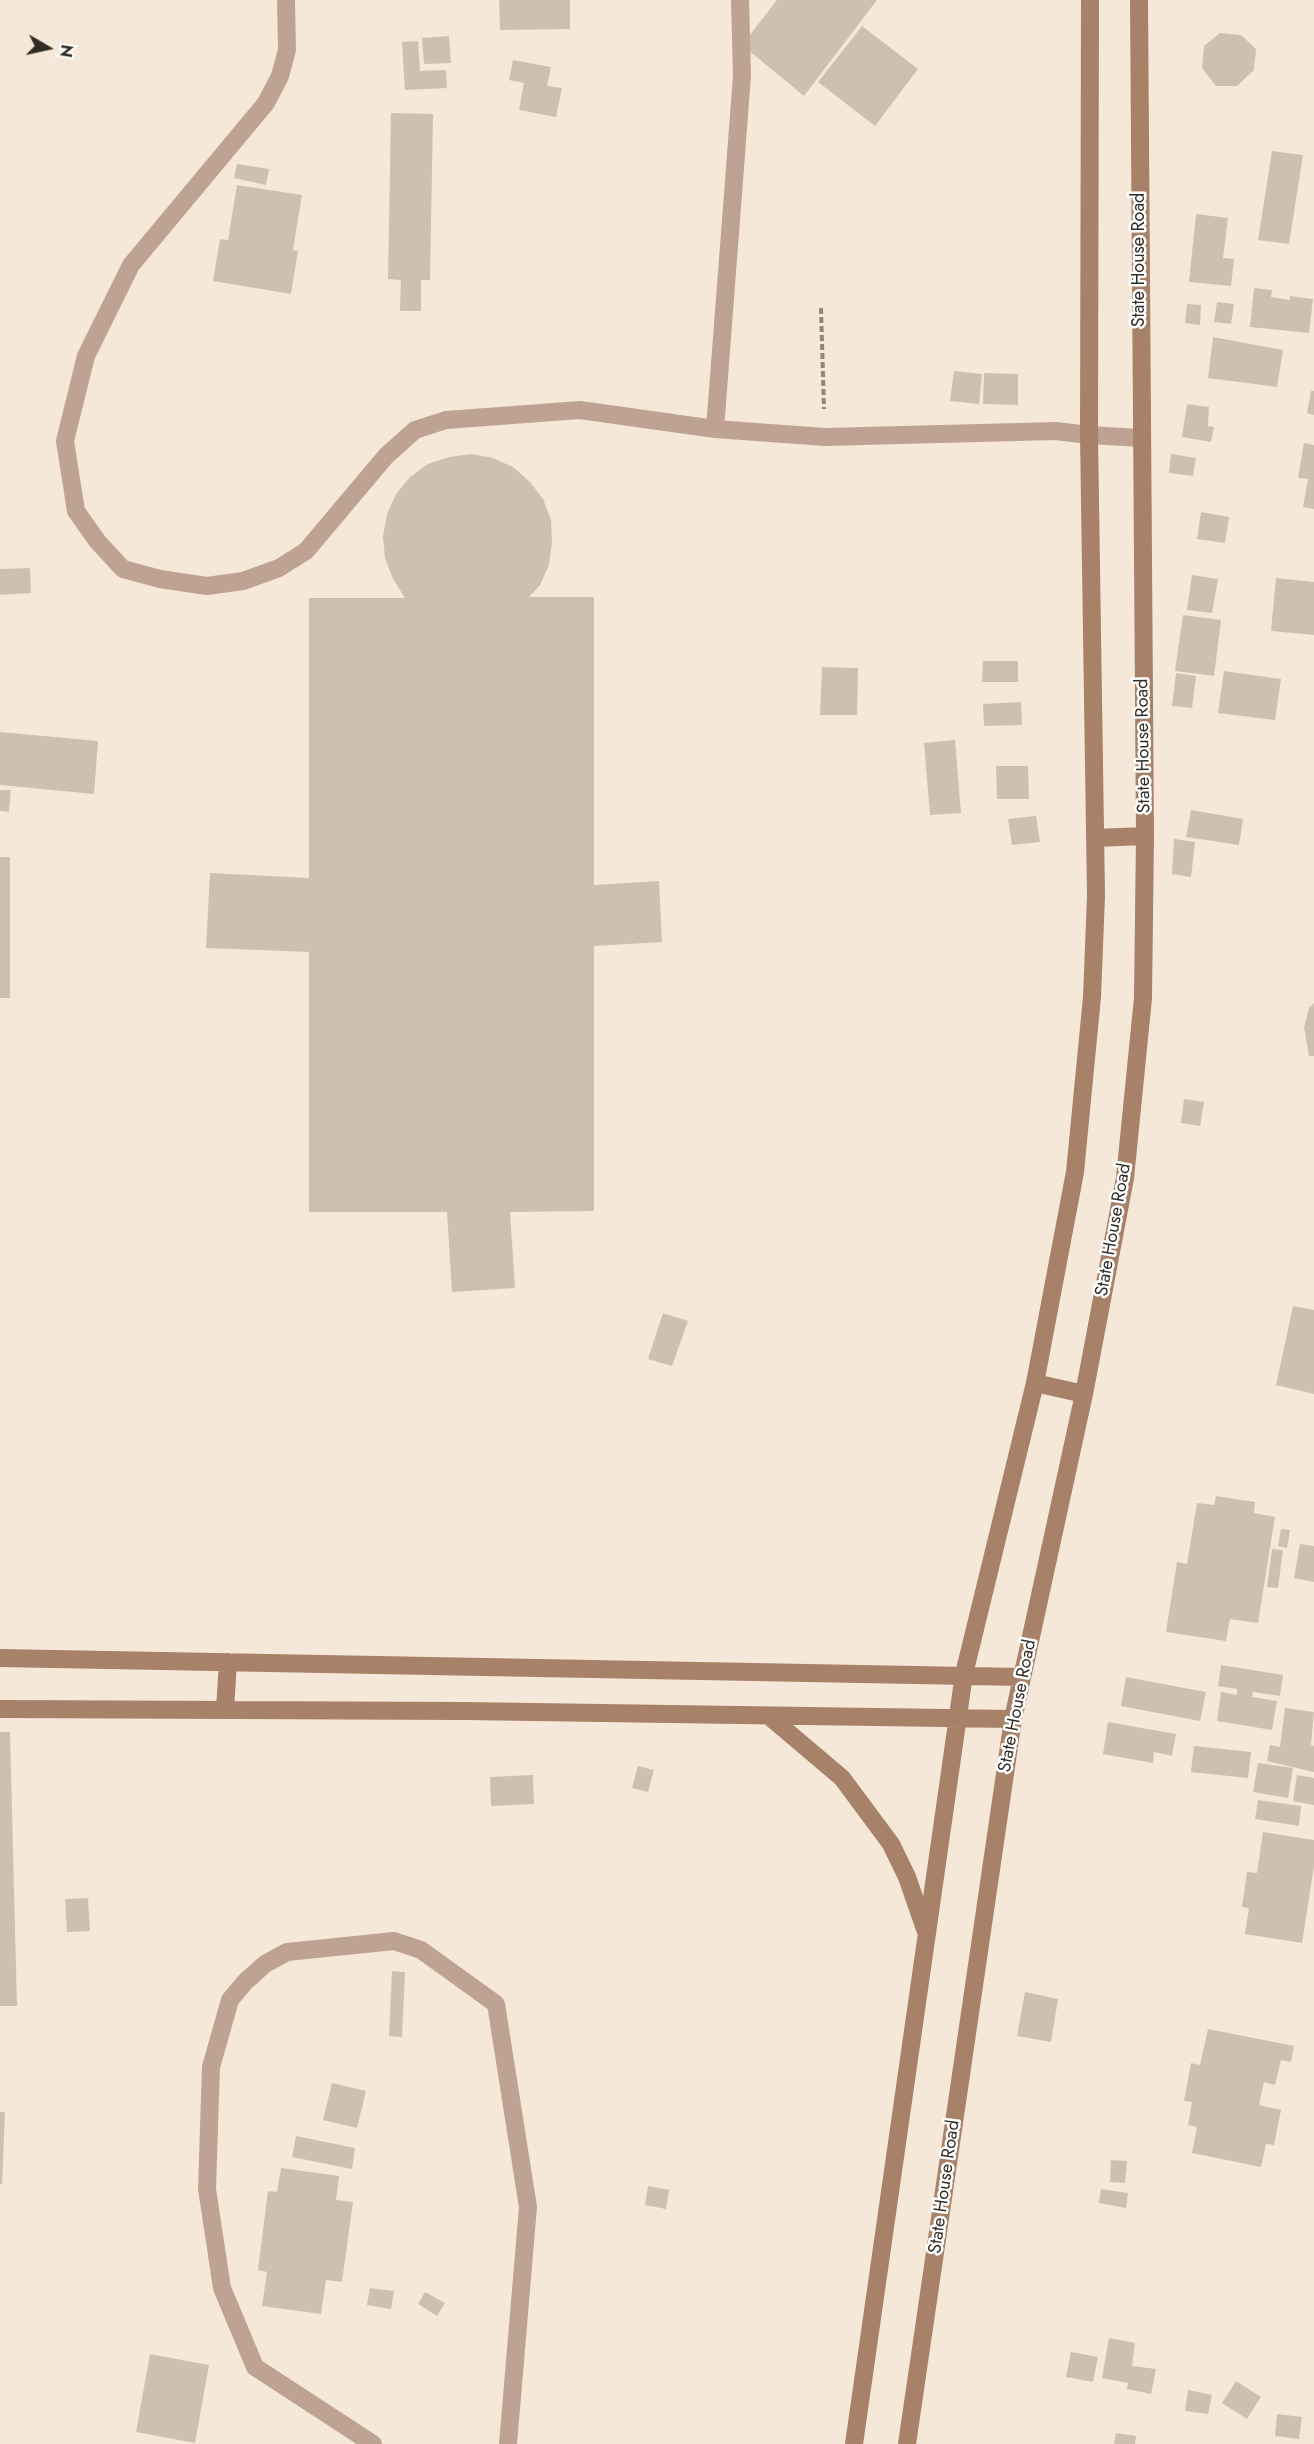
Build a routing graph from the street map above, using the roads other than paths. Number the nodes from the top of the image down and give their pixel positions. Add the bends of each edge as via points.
1 (286, 0) edge
2 (740, 0) edge
3 (1090, 0) edge
4 (1139, 0) edge
5 (715, 429) junction
6 (1089, 435) junction
7 (1141, 438) junction
8 (1145, 836) junction
9 (1095, 838) junction
10 (1035, 1383) junction
11 (1084, 1394) junction
12 (0, 1658) edge
13 (228, 1662) junction
14 (964, 1674) junction
15 (1022, 1677) junction
16 (0, 1709) edge
17 (225, 1710) junction
18 (770, 1717) junction
19 (959, 1718) junction
20 (1013, 1719) junction
21 (926, 1932) junction
22 (373, 2444) edge
23 (508, 2444) edge
24 (854, 2444) edge
25 (907, 2444) edge

1 - 5 street via 287,51 266,103 131,265 86,356 64,441 76,511 110,555 123,568 160,579 207,586 243,581 279,568 306,551 386,456 415,430 446,420 580,410
2 - 5 street via 742,76
3 - 6 main road
4 - 7 main road, State House Road
5 - 6 street via 825,437 1056,431
6 - 7 street
6 - 9 main road
7 - 8 main road, State House Road
8 - 9 main road
8 - 11 main road, State House Road via 1143,999 1125,1178
9 - 10 main road via 1092,997 1075,1172
10 - 11 main road
10 - 14 main road
11 - 15 main road, State House Road
12 - 13 main road
13 - 14 main road
13 - 17 main road
14 - 15 main road
14 - 19 main road
15 - 20 main road, State House Road
16 - 17 main road
17 - 18 main road
18 - 19 main road
18 - 21 main road via 842,1778 891,1844 908,1877
19 - 20 main road
19 - 21 main road
20 - 25 main road, State House Road
21 - 24 main road
22 - 23 street via 255,2367 222,2288 207,2189 211,2067 230,2000 265,1964 287,1952 394,1941 422,1950 496,2004 528,2207

